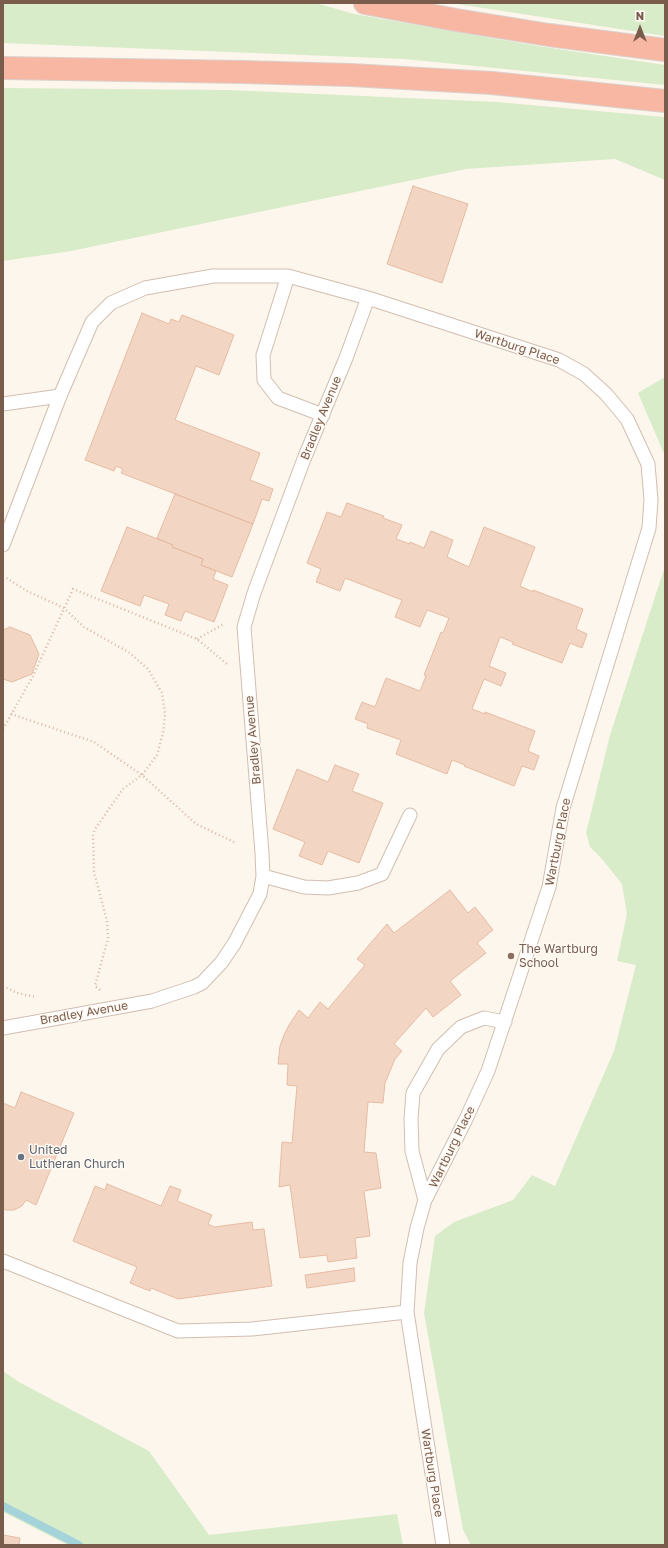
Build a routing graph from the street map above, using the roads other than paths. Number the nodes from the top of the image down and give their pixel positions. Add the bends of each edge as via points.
1 (365, 3) edge
2 (665, 50) edge
3 (3, 68) edge
4 (665, 101) edge
5 (288, 276) junction
6 (368, 298) junction
7 (60, 396) junction
8 (3, 404) edge
9 (323, 415) junction
10 (3, 545) edge
11 (410, 815) dead end
12 (263, 876) junction
13 (505, 1022) junction
14 (3, 1028) edge
15 (426, 1200) junction
16 (3, 1261) edge
17 (407, 1312) junction
18 (443, 1545) edge

1 - 2 highway via 471,22
3 - 4 highway via 343,75 492,83
5 - 6 lane, Wartburg Place
5 - 7 lane, Wartburg Place via 213,276 145,288 111,303 92,322
5 - 9 lane via 263,355 264,380 278,398
6 - 9 lane, Bradley Avenue
6 - 13 lane, Wartburg Place via 559,360 584,374 606,394 627,419 648,464 651,500 649,528 563,808 549,887
7 - 8 lane
7 - 10 lane, Wartburg Place
9 - 12 lane, Bradley Avenue via 254,593 244,628
11 - 12 lane via 382,874 358,883 328,888 304,887
12 - 14 lane, Bradley Avenue via 260,894 234,944 221,964 202,983 152,1001
13 - 15 lane, Wartburg Place via 488,1071
13 - 15 lane via 484,1018 461,1027 438,1049 413,1093 412,1151
15 - 17 lane, Wartburg Place via 410,1263
16 - 17 lane via 178,1331 252,1329
17 - 18 lane, Wartburg Place

